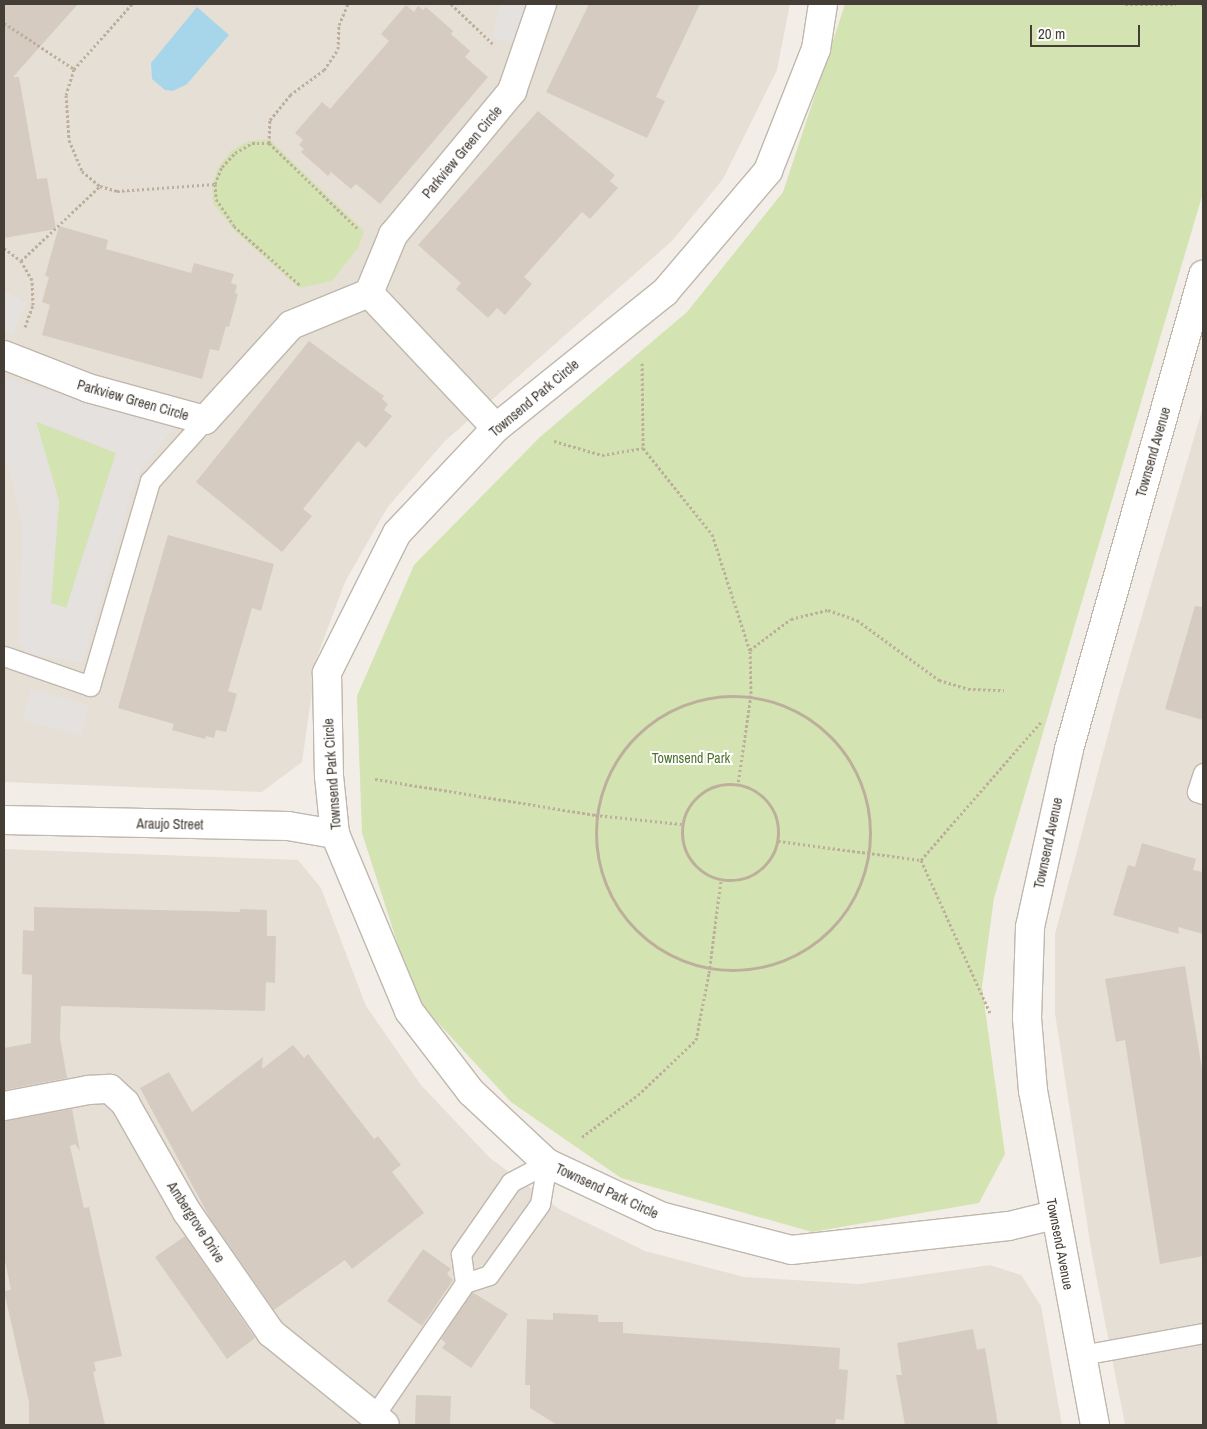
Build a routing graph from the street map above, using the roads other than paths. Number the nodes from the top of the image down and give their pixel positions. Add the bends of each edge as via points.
1 (542, 4) edge
2 (823, 4) edge
3 (1203, 275) edge
4 (369, 294) junction
5 (7, 356) edge
6 (205, 420) junction
7 (496, 428) junction
8 (4, 656) edge
9 (1203, 773) edge
10 (1203, 794) edge
11 (4, 820) edge
12 (335, 834) junction
13 (4, 1106) edge
14 (547, 1163) junction
15 (1054, 1215) junction
16 (465, 1283) junction
17 (1203, 1333) edge
18 (1082, 1355) junction
19 (380, 1421) edge
20 (1095, 1425) edge

1 - 4 street, Parkview Green Circle via 512,92 393,235
2 - 7 street, Townsend Park Circle via 816,49 768,171 664,292
3 - 15 street, Townsend Avenue via 1069,749 1030,927 1027,1018 1033,1091
4 - 6 street, Parkview Green Circle via 291,324
4 - 7 street
5 - 6 street, Parkview Green Circle via 88,388
6 - 8 lane via 150,482 90,686
7 - 12 street, Townsend Park Circle via 397,533 327,672 329,776
9 - 10 lane via 1197,792
11 - 12 street, Araujo Street via 288,826
12 - 14 street, Townsend Park Circle via 408,1011 471,1092
13 - 19 street, Ambergrove Drive via 110,1089 125,1103 187,1212 271,1333
14 - 15 street, Townsend Park Circle via 660,1216 791,1250 1009,1226
14 - 16 lane via 540,1204 490,1275
14 - 16 lane via 510,1182 461,1254
15 - 18 street, Townsend Avenue
16 - 19 lane, Ambergrove Drive
17 - 18 lane
18 - 20 street, Townsend Avenue

